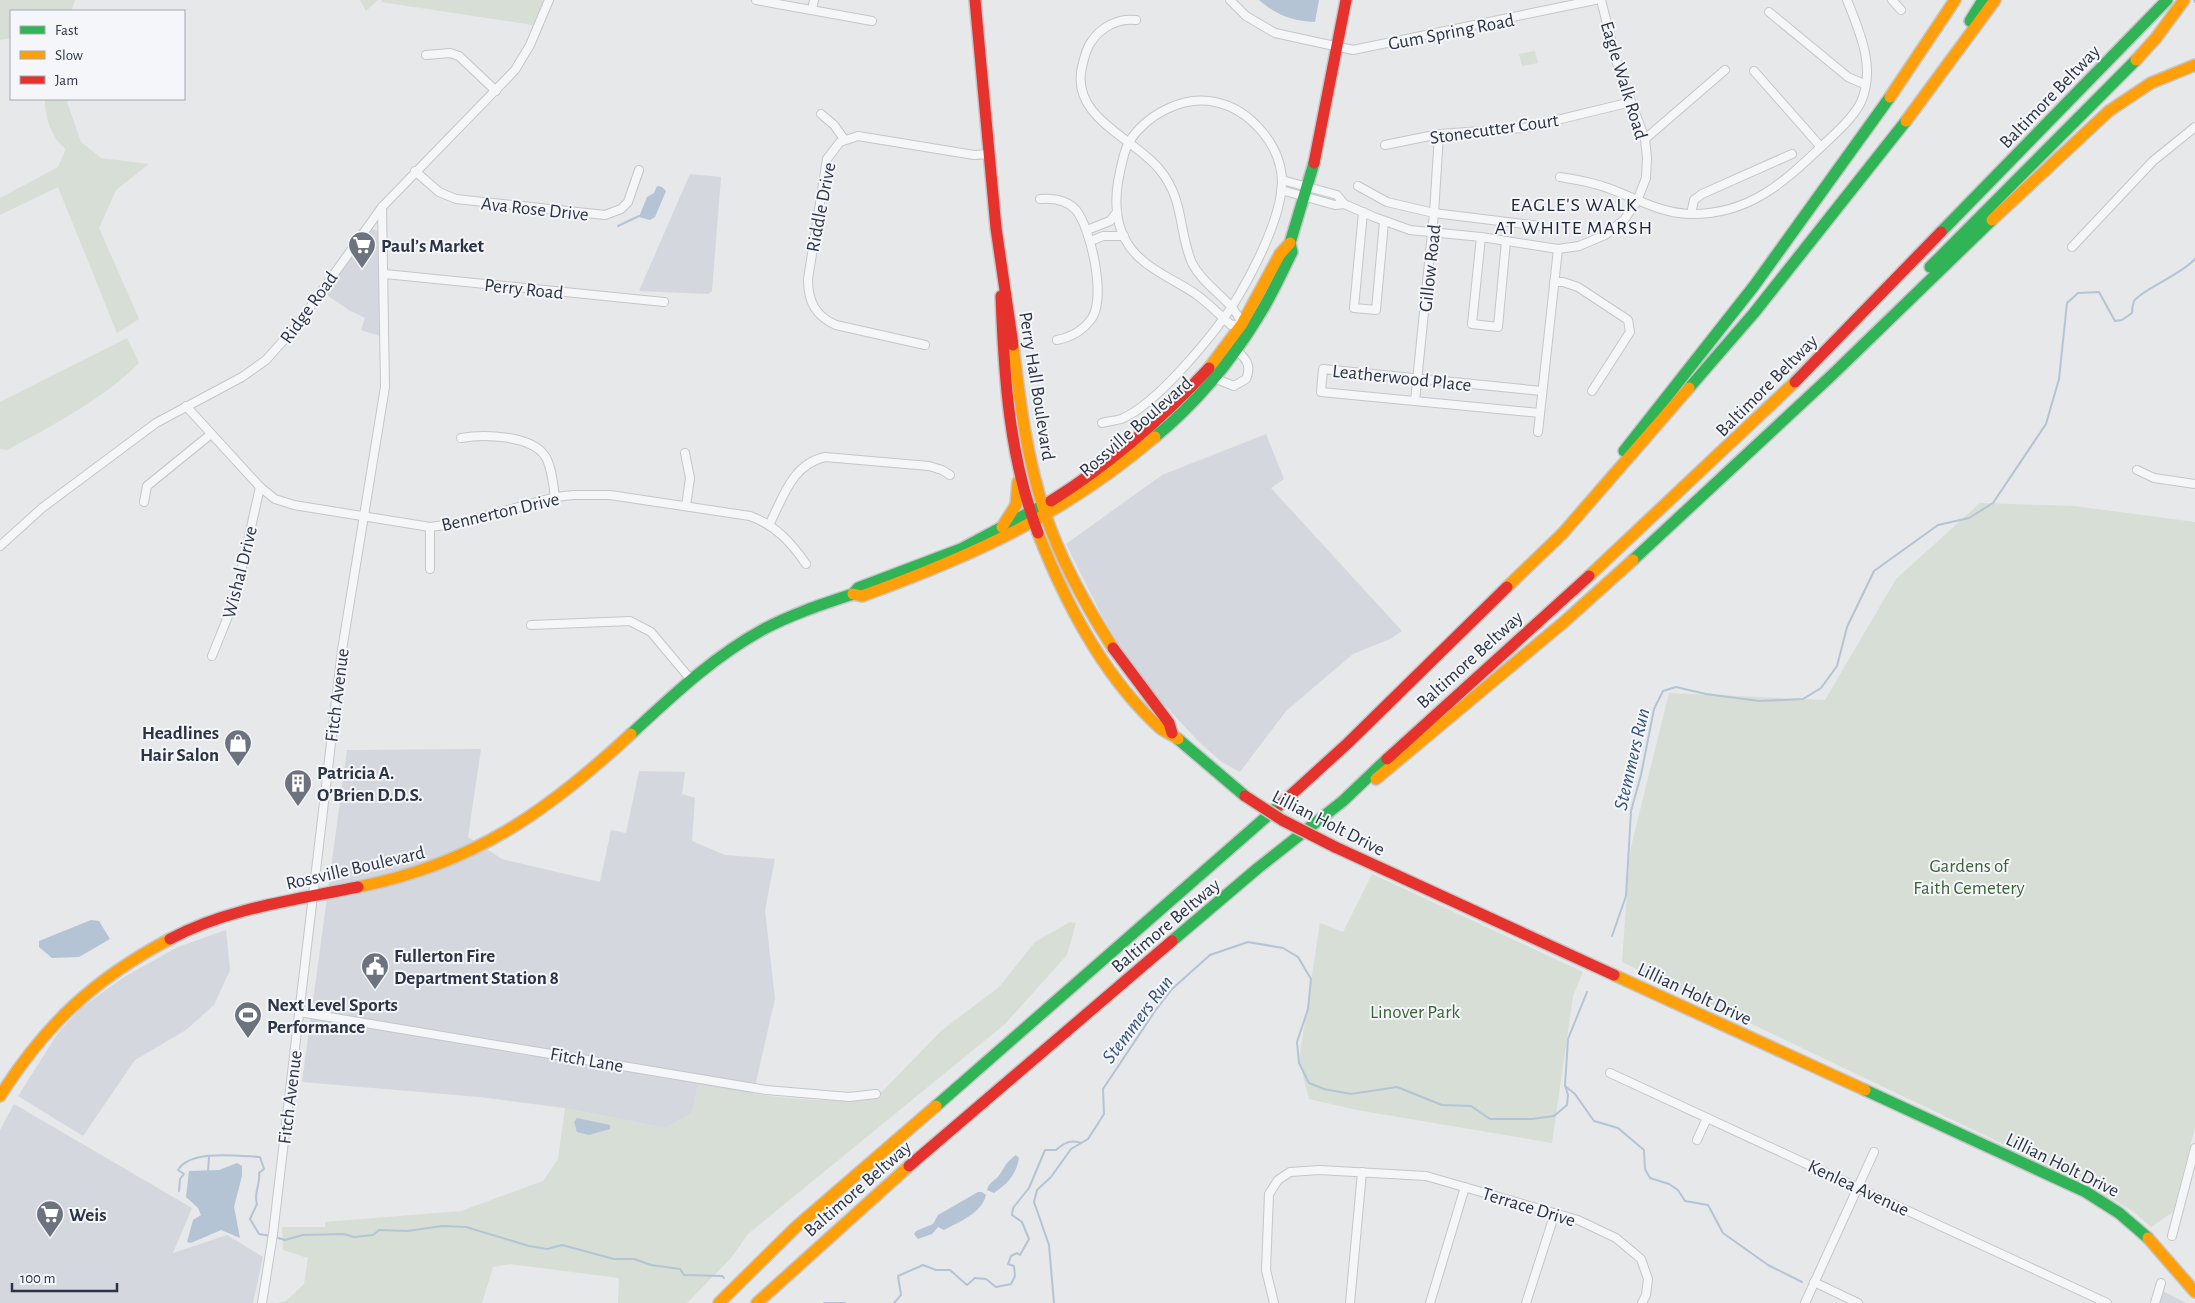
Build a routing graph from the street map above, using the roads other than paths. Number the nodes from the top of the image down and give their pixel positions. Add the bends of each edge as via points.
1 (549, 0) edge
2 (756, 0) edge
3 (814, 0) edge
4 (975, 0) edge
5 (1230, 0) edge
6 (1346, 0) edge
7 (1595, 0) edge
8 (1601, 0) edge
9 (1847, 0) edge
10 (1892, 0) edge
11 (1955, 0) edge
12 (1983, 0) edge
13 (1995, 0) edge
14 (2167, 0) edge
15 (2184, 0) edge
16 (812, 10) junction
17 (1901, 10) dead end
18 (1769, 12) dead end
19 (1136, 20) dead end
20 (872, 21) dead end
21 (1337, 47) junction
22 (426, 55) dead end
23 (2192, 66) edge
24 (1725, 70) dead end
25 (1754, 71) dead end
26 (1864, 84) junction
27 (496, 91) junction
28 (1631, 102) junction
29 (820, 114) dead end
30 (2195, 127) edge
31 (1440, 134) junction
32 (844, 139) junction
33 (1645, 139) junction
34 (1129, 143) junction
35 (1385, 146) dead end
36 (1821, 147) junction
37 (990, 154) junction
38 (1792, 154) dead end
39 (415, 170) junction
40 (639, 170) dead end
41 (1560, 177) dead end
42 (1282, 180) junction
43 (1358, 186) dead end
44 (1281, 190) junction
45 (1306, 192) junction
46 (1040, 199) dead end
47 (1637, 201) junction
48 (382, 207) junction
49 (1117, 212) junction
50 (1363, 212) junction
51 (1434, 213) junction
52 (1690, 214) junction
53 (1384, 222) junction
54 (1541, 226) dead end
55 (1087, 230) junction
56 (1432, 233) junction
57 (1124, 236) junction
58 (1481, 237) junction
59 (1090, 241) junction
60 (1506, 241) junction
61 (1290, 244) junction
62 (2072, 247) dead end
63 (1558, 249) junction
64 (1000, 259) junction
65 (384, 274) junction
66 (1783, 276) junction
67 (1554, 282) junction
68 (1208, 285) junction
69 (1198, 295) junction
70 (664, 302) dead end
71 (1231, 308) junction
72 (1223, 318) junction
73 (1242, 324) junction
74 (1057, 340) dead end
75 (925, 345) dead end
76 (1236, 350) junction
77 (1418, 377) junction
78 (1214, 378) junction
79 (1817, 387) junction
80 (1542, 391) junction
81 (1592, 391) dead end
82 (1415, 401) junction
83 (186, 406) junction
84 (1540, 413) junction
85 (1102, 423) dead end
86 (1538, 432) dead end
87 (211, 434) junction
88 (461, 438) dead end
89 (685, 453) dead end
90 (1017, 468) junction
91 (2137, 470) dead end
92 (950, 475) dead end
93 (2195, 484) edge
94 (260, 487) junction
95 (556, 497) junction
96 (144, 502) dead end
97 (686, 506) junction
98 (1045, 512) junction
99 (364, 516) junction
100 (1032, 519) junction
101 (770, 525) junction
102 (430, 527) junction
103 (1001, 529) junction
104 (0, 546) edge
105 (1531, 563) junction
106 (806, 564) dead end
107 (430, 569) dead end
108 (853, 594) junction
109 (531, 625) dead end
110 (1106, 640) junction
111 (1096, 649) junction
112 (212, 656) dead end
113 (692, 681) junction
114 (1172, 733) junction
115 (1343, 801) junction
116 (312, 896) junction
117 (299, 1012) junction
118 (1610, 1073) dead end
119 (876, 1094) dead end
120 (0, 1096) edge
121 (1707, 1118) junction
122 (1697, 1140) dead end
123 (2195, 1148) edge
124 (1874, 1152) dead end
125 (1362, 1172) junction
126 (894, 1178) junction
127 (1465, 1187) junction
128 (1858, 1187) junction
129 (1555, 1213) junction
130 (2172, 1236) dead end
131 (1814, 1282) junction
132 (2161, 1282) dead end
133 (2195, 1292) edge
134 (262, 1303) edge
135 (719, 1303) edge
136 (757, 1303) edge
137 (767, 1303) edge
138 (1274, 1303) edge
139 (1350, 1303) edge
140 (1430, 1303) edge
141 (1526, 1303) edge
142 (1642, 1303) edge
143 (1805, 1303) edge
144 (1858, 1303) edge
145 (2107, 1303) edge
146 (2155, 1303) edge

1 - 27 street, Ridge Road via 524,57
2 - 16 street
3 - 16 street
4 - 37 main road, Perry Hall Boulevard
5 - 21 street, Gum Spring Road via 1246,16 1275,33
6 - 21 main road, Rossville Boulevard
7 - 21 street, Gum Spring Road via 1404,41 1353,50
8 - 28 street, Eagle Walk Road via 1618,67
9 - 26 street via 1867,56
10 - 17 street
11 - 105 main road via 1841,168 1766,271
12 - 66 main road via 1934,74
13 - 66 main road, Baltimore Beltway via 1921,102
14 - 115 main road, Baltimore Beltway via 1765,412 1626,543 1417,729
15 - 79 main road via 2155,42 2125,74 1975,221 1833,366
16 - 20 street
18 - 26 street via 1848,77
19 - 34 street via 1117,21 1095,36 1088,45 1080,73 1082,92 1090,108
21 - 45 main road, Rossville Boulevard
22 - 27 street via 450,53 458,56
23 - 79 main road via 2141,89 2109,111
24 - 33 street
25 - 36 street
26 - 36 street via 1861,102 1854,113
27 - 39 street, Ridge Road
28 - 31 street, Stonecutter Court via 1524,128
28 - 33 street, Eagle Walk Road
29 - 32 street
30 - 62 street via 2153,161
31 - 35 street, Stonecutter Court
31 - 51 street, Gillow Road
32 - 37 street, Riddle Drive via 864,136 974,155
32 - 75 street, Riddle Drive via 831,152 825,167 808,279 812,303 820,316 836,325
33 - 47 street, Eagle Walk Road via 1647,168
34 - 42 street via 1155,115 1185,103 1215,102 1254,122 1268,139 1279,163
34 - 49 street via 1118,179
34 - 68 street via 1161,170 1178,201 1193,263
36 - 52 street via 1788,178 1761,197 1728,210
37 - 64 main road, Perry Hall Boulevard
38 - 52 street via 1702,194 1694,200
39 - 40 street, Ava Rose Drive via 439,192 456,199 597,215 621,209 628,202
39 - 48 street, Ridge Road
41 - 47 street via 1604,187
42 - 44 street
42 - 45 street
43 - 51 street via 1387,202
44 - 45 street
44 - 71 street via 1268,236
45 - 50 street, Eagle Walk Road
45 - 61 main road, Rossville Boulevard
46 - 55 street via 1060,200 1074,208
47 - 52 street via 1667,212
47 - 63 street, Eagle Walk Road via 1624,220 1605,235 1579,246
48 - 65 street, Fitch Avenue
48 - 83 street, Ridge Road via 277,350 242,377
49 - 55 street via 1110,221
49 - 57 street
50 - 53 street, Eagle Walk Road
50 - 53 street via 1354,308 1376,310
51 - 54 street
51 - 56 street, Gillow Road
53 - 56 street, Eagle Walk Road
55 - 59 street
56 - 58 street, Eagle Walk Road
56 - 77 street, Gillow Road
57 - 59 street via 1103,236
57 - 69 street via 1150,266
58 - 60 street, Eagle Walk Road
58 - 60 street via 1472,324 1498,327
59 - 74 street via 1097,293 1093,316 1072,337
60 - 63 street, Eagle Walk Road
61 - 73 main road, Rossville Boulevard via 1282,248
61 - 76 main road, Rossville Boulevard via 1292,252 1270,299
63 - 67 street
64 - 90 main road, Perry Hall Boulevard via 1002,363
64 - 98 main road, Perry Hall Boulevard via 1022,421
65 - 70 street, Perry Road
65 - 99 street, Fitch Avenue via 385,386
66 - 105 main road, Baltimore Beltway via 1597,495
67 - 80 street
67 - 81 street via 1578,287 1624,317 1630,325 1630,332
68 - 69 street
68 - 71 street
69 - 72 street
71 - 72 street
71 - 73 street via 1239,314
72 - 73 street via 1231,325
72 - 85 street via 1186,364 1148,400 1121,418
73 - 98 main road, Rossville Boulevard via 1203,375 1152,426
76 - 78 main road, Rossville Boulevard
76 - 78 street via 1248,363 1246,379 1234,386
77 - 80 street, Leatherwood Place
77 - 82 street, Gillow Road
77 - 82 street, Leatherwood Place via 1323,369 1321,392
78 - 98 main road, Rossville Boulevard via 1126,462 1089,490
79 - 115 main road via 1564,622 1377,778
80 - 84 street
82 - 84 street, Leatherwood Place
83 - 87 street, Bennerton Drive
83 - 104 street, Ridge Road via 139,435 42,508
84 - 86 street
87 - 94 street, Bennerton Drive
87 - 96 street via 147,486
88 - 95 street via 484,436 532,444 546,458
89 - 97 street via 690,478
90 - 100 main road, Perry Hall Boulevard
90 - 103 main road via 1016,505
91 - 93 street via 2154,478
92 - 101 street via 929,466 817,459 795,474
94 - 99 street, Bennerton Drive via 275,499 294,505
94 - 112 street, Wishal Drive via 235,599
95 - 97 street, Bennerton Drive via 610,495
95 - 102 street, Bennerton Drive via 460,523
97 - 101 street, Bennerton Drive via 735,513
98 - 100 main road, Rossville Boulevard
98 - 110 main road, Lillian Holt Drive via 1074,582
99 - 102 street, Bennerton Drive
99 - 116 street, Fitch Avenue via 340,659
100 - 103 main road, Rossville Boulevard
100 - 108 main road, Rossville Boulevard via 932,572 862,596
100 - 111 main road, Lillian Holt Drive via 1058,580
101 - 106 street, Bennerton Drive
102 - 107 street
103 - 108 main road, Rossville Boulevard via 940,558 858,588
105 - 135 main road, Baltimore Beltway via 1412,683 1319,769 796,1227
108 - 113 main road, Rossville Boulevard via 759,631
109 - 113 street via 630,621 651,632
110 - 111 main road
110 - 114 main road, Lillian Holt Drive via 1169,723
111 - 114 main road, Lillian Holt Drive via 1150,718 1162,730
113 - 116 main road, Rossville Boulevard via 560,796 507,833 413,874
114 - 133 main road, Lillian Holt Drive, bridge via 1211,770 1245,796 1282,820 1335,847 2086,1192 2144,1232
115 - 126 main road, Baltimore Beltway via 1258,868
116 - 117 street, Fitch Avenue
116 - 120 main road, Rossville Boulevard via 248,909 211,922 159,944 118,968 83,995 46,1032 14,1072
117 - 119 street, Fitch Lane via 766,1090 849,1097
117 - 134 street, Fitch Avenue
118 - 121 street, Kenlea Avenue
121 - 122 street
121 - 128 street, Kenlea Avenue
123 - 130 street
124 - 128 street
125 - 127 street, Terrace Drive via 1426,1176
125 - 138 street, Terrace Drive via 1300,1170 1290,1172 1274,1184 1268,1200 1266,1270
125 - 139 street
126 - 136 main road, Baltimore Beltway
126 - 137 main road
127 - 129 street, Terrace Drive
127 - 140 street
128 - 131 street
128 - 145 street, Kenlea Avenue
129 - 141 street
129 - 142 street, Terrace Drive via 1600,1229 1636,1253 1645,1265 1648,1279
131 - 143 street
131 - 144 street
132 - 146 street

